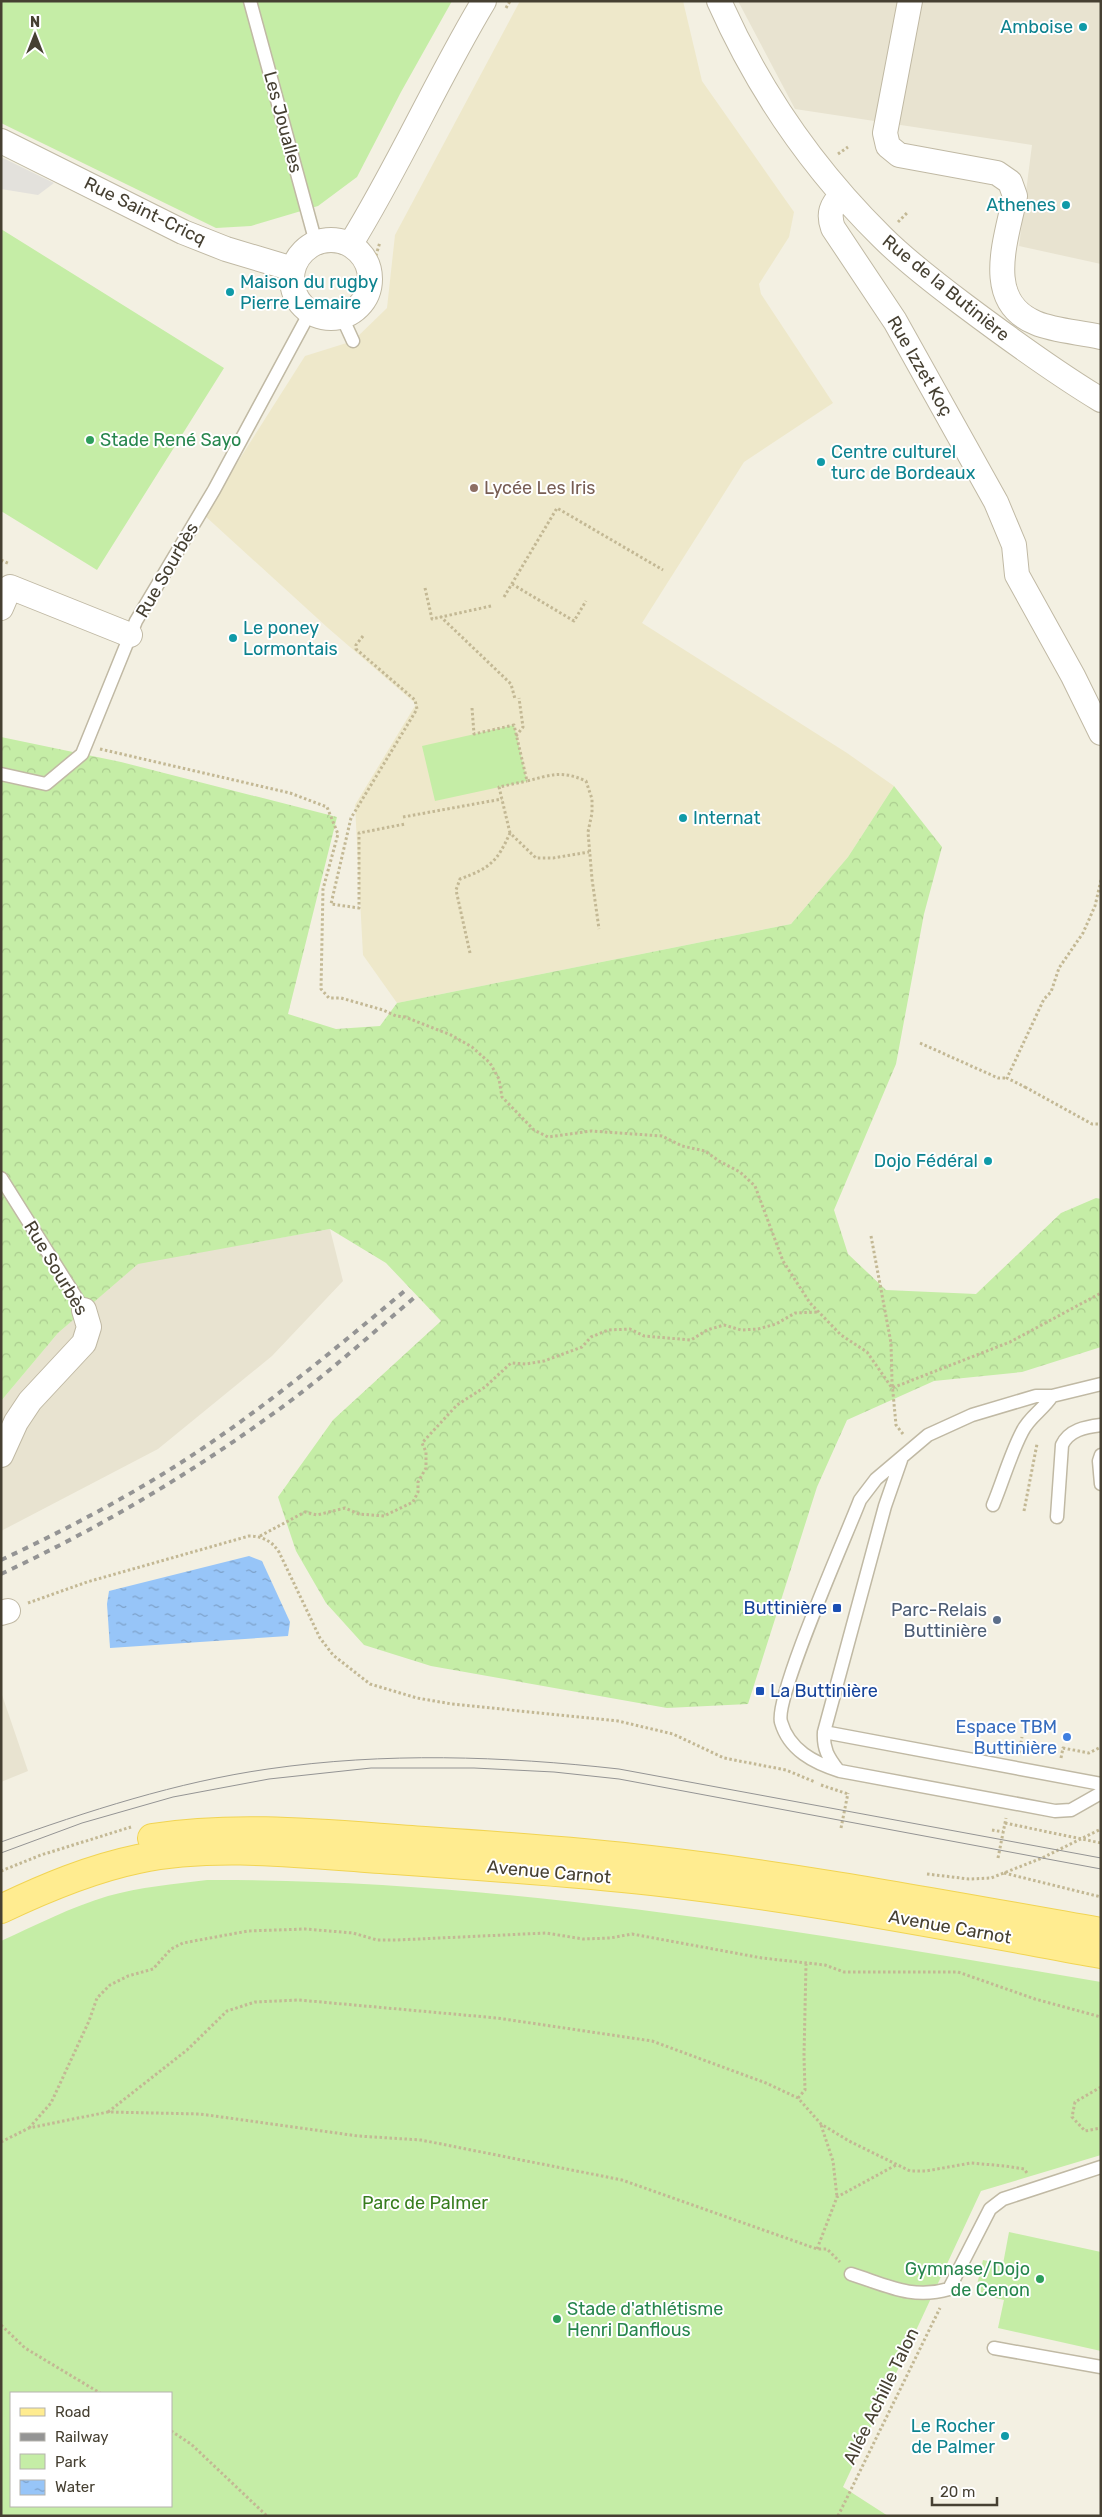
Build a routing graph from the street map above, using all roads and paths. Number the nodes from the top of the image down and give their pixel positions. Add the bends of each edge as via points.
1 (250, 1) edge
2 (484, 1) edge
3 (719, 1) edge
4 (910, 1) edge
5 (1, 141) edge
6 (842, 195) junction
7 (316, 243) junction
8 (350, 245) junction
9 (293, 269) junction
10 (310, 312) junction
11 (342, 317) junction
12 (1101, 337) edge
13 (353, 340) dead end
14 (1101, 400) edge
15 (663, 570) dead end
16 (512, 584) junction
17 (425, 588) dead end
18 (504, 597) dead end
19 (586, 601) dead end
20 (491, 606) dead end
21 (1, 608) edge
22 (441, 617) junction
23 (130, 635) junction
24 (363, 636) dead end
25 (472, 708) dead end
26 (1101, 733) edge
27 (516, 736) junction
28 (86, 743) junction
29 (1, 774) edge
30 (527, 781) junction
31 (502, 799) junction
32 (403, 816) dead end
33 (405, 824) dead end
34 (510, 833) junction
35 (590, 852) junction
36 (1101, 880) edge
37 (599, 929) dead end
38 (470, 953) dead end
39 (920, 1042) dead end
40 (1007, 1078) junction
41 (1101, 1124) edge
42 (1, 1178) edge
43 (871, 1236) dead end
44 (1101, 1293) edge
45 (84, 1310) joint
46 (819, 1312) junction
47 (1101, 1384) edge
48 (892, 1388) junction
49 (1052, 1396) junction
50 (1101, 1425) edge
51 (912, 1446) junction
52 (1, 1455) edge
53 (1101, 1455) edge
54 (901, 1460) junction
55 (1101, 1484) edge
56 (993, 1505) dead end
57 (1057, 1517) dead end
58 (259, 1536) junction
59 (5, 1612) edge
60 (824, 1732) junction
61 (1101, 1747) edge
62 (1061, 1758) dead end
63 (840, 1771) junction
64 (1101, 1784) edge
65 (1101, 1793) edge
66 (848, 1794) dead end
67 (846, 1802) dead end
68 (852, 1804) dead end
69 (1005, 1823) dead end
70 (1101, 1828) edge
71 (992, 1830) dead end
72 (1003, 1832) dead end
73 (1080, 1839) junction
74 (1101, 1843) edge
75 (1, 1889) edge
76 (1101, 1896) edge
77 (1, 1909) edge
78 (1101, 1932) edge
79 (1101, 1954) edge
80 (806, 1964) junction
81 (1101, 2016) edge
82 (1101, 2087) edge
83 (798, 2098) junction
84 (108, 2112) junction
85 (821, 2124) junction
86 (29, 2128) junction
87 (1101, 2128) edge
88 (1, 2142) edge
89 (897, 2165) junction
90 (1101, 2167) edge
91 (1039, 2187) junction
92 (837, 2197) junction
93 (817, 2249) junction
94 (851, 2274) joint
95 (949, 2289) junction
96 (1, 2325) edge
97 (994, 2348) dead end
98 (1101, 2366) edge
99 (98, 2392) edge
100 (172, 2432) edge
101 (267, 2516) edge
102 (838, 2516) edge

1 - 7 lane, Les Joualles
2 - 8 street
3 - 6 street, Rue de la Butinière via 782,115
4 - 12 street via 885,133 888,146 899,155 997,173 1010,182 1015,196 1001,280 1007,298 1020,313 1037,323
5 - 9 street, Rue Saint-Cricq via 183,232
6 - 14 street, Rue de la Butinière via 925,276 1004,335
6 - 26 street, Rue Izzet Koç via 833,203 831,211 834,228 895,320 996,502 1014,545 1017,575
7 - 8 street via 327,240
7 - 9 street via 302,253
8 - 11 street via 367,263 370,286 360,306
9 - 10 street via 294,293
10 - 11 street via 320,317
10 - 23 lane, Rue Sourbès via 214,490
11 - 13 lane
15 - 16 path via 557,508
16 - 18 path
16 - 19 path via 574,621
17 - 22 path via 432,619
20 - 22 path
21 - 23 street via 10,587
22 - 27 path via 511,684 523,727
23 - 28 lane, Rue Sourbès
24 - 33 path via 356,649 415,700 417,709 351,818 331,904 359,908 359,833
25 - 27 path via 474,734 514,725
27 - 30 path
28 - 29 lane, Rue Sourbès via 82,754 46,784
28 - 46 path via 101,750 290,793 327,807 338,834 323,888 320,989 330,998 341,998 405,1017 472,1047 490,1063 499,1079 502,1097 534,1130 548,1137 591,1131 662,1136 682,1146 705,1151 740,1172 755,1186 783,1261
30 - 31 path via 499,787
30 - 35 path via 554,774 570,774 586,781 592,799 588,832
31 - 32 path
31 - 34 path
34 - 35 path via 536,858
34 - 38 path via 500,856 480,872 460,879 456,890
35 - 37 path
36 - 40 path via 1083,933 1059,968 1051,992 1044,999
39 - 40 path via 998,1078
40 - 41 path via 1092,1124
42 - 45 lane, Rue Sourbès
43 - 48 path via 891,1343
44 - 48 path via 1010,1342
45 - 52 street, Rue Sourbès via 89,1327 84,1343 30,1401
46 - 48 path via 841,1335 867,1352
46 - 58 path via 794,1313 776,1324 758,1329 740,1330 724,1325 691,1340 644,1336 630,1329 608,1330 591,1337 582,1347 544,1361 511,1363 485,1387 457,1405 422,1443 426,1452 426,1468 413,1502 384,1516 359,1514 345,1508 318,1515 305,1512
47 - 49 lane
48 - 51 path via 896,1425
49 - 51 lane via 1036,1396 972,1415
49 - 56 lane via 1022,1432
50 - 57 lane via 1075,1431 1065,1438
51 - 54 lane
53 - 55 lane
54 - 60 lane via 885,1506
54 - 63 lane via 876,1480 860,1500 780,1709 785,1734 794,1747 823,1766
58 - 59 path via 249,1536 87,1582
58 - 66 path via 274,1544 279,1552 308,1614 333,1655 370,1684 452,1704 618,1721 673,1734 724,1758 786,1770
60 - 63 lane via 823,1746 828,1758
60 - 64 lane
61 - 62 path via 1090,1753 1063,1748
63 - 65 lane via 1055,1811 1071,1810
67 - 68 path
69 - 73 path
70 - 73 path
71 - 72 path
73 - 74 path
73 - 76 path via 1003,1873
75 - 78 main road, Avenue Carnot via 48,1868 135,1841 242,1830 650,1860 816,1883
77 - 79 main road, Avenue Carnot via 53,1885 139,1858 184,1853 255,1852 653,1881 824,1905
80 - 81 path via 825,1965 844,1972 958,1972 1035,2000
80 - 83 path via 806,2090
80 - 86 path via 632,1934 592,1939 546,1933 376,1940 353,1933 305,1928 248,1931 183,1942 171,1949 153,1969 128,1976 97,1998 50,2103
82 - 87 path via 1075,2102 1072,2117 1085,2130
83 - 84 path via 652,2041 496,2018 299,2000 254,2002 227,2011 187,2050
83 - 85 path
84 - 86 path
84 - 93 path via 200,2114 358,2136 421,2140 622,2180
85 - 89 path
85 - 92 path via 834,2161
86 - 88 path
89 - 91 path via 910,2171 971,2163 1005,2166 1024,2169
89 - 92 path
90 - 91 lane
91 - 95 lane via 1003,2199 990,2209
92 - 93 path
93 - 94 path via 827,2249
94 - 95 lane via 914,2294 933,2294
95 - 102 path, Allée Achille Talon
96 - 99 path via 25,2348
97 - 98 lane
100 - 101 path via 191,2444

